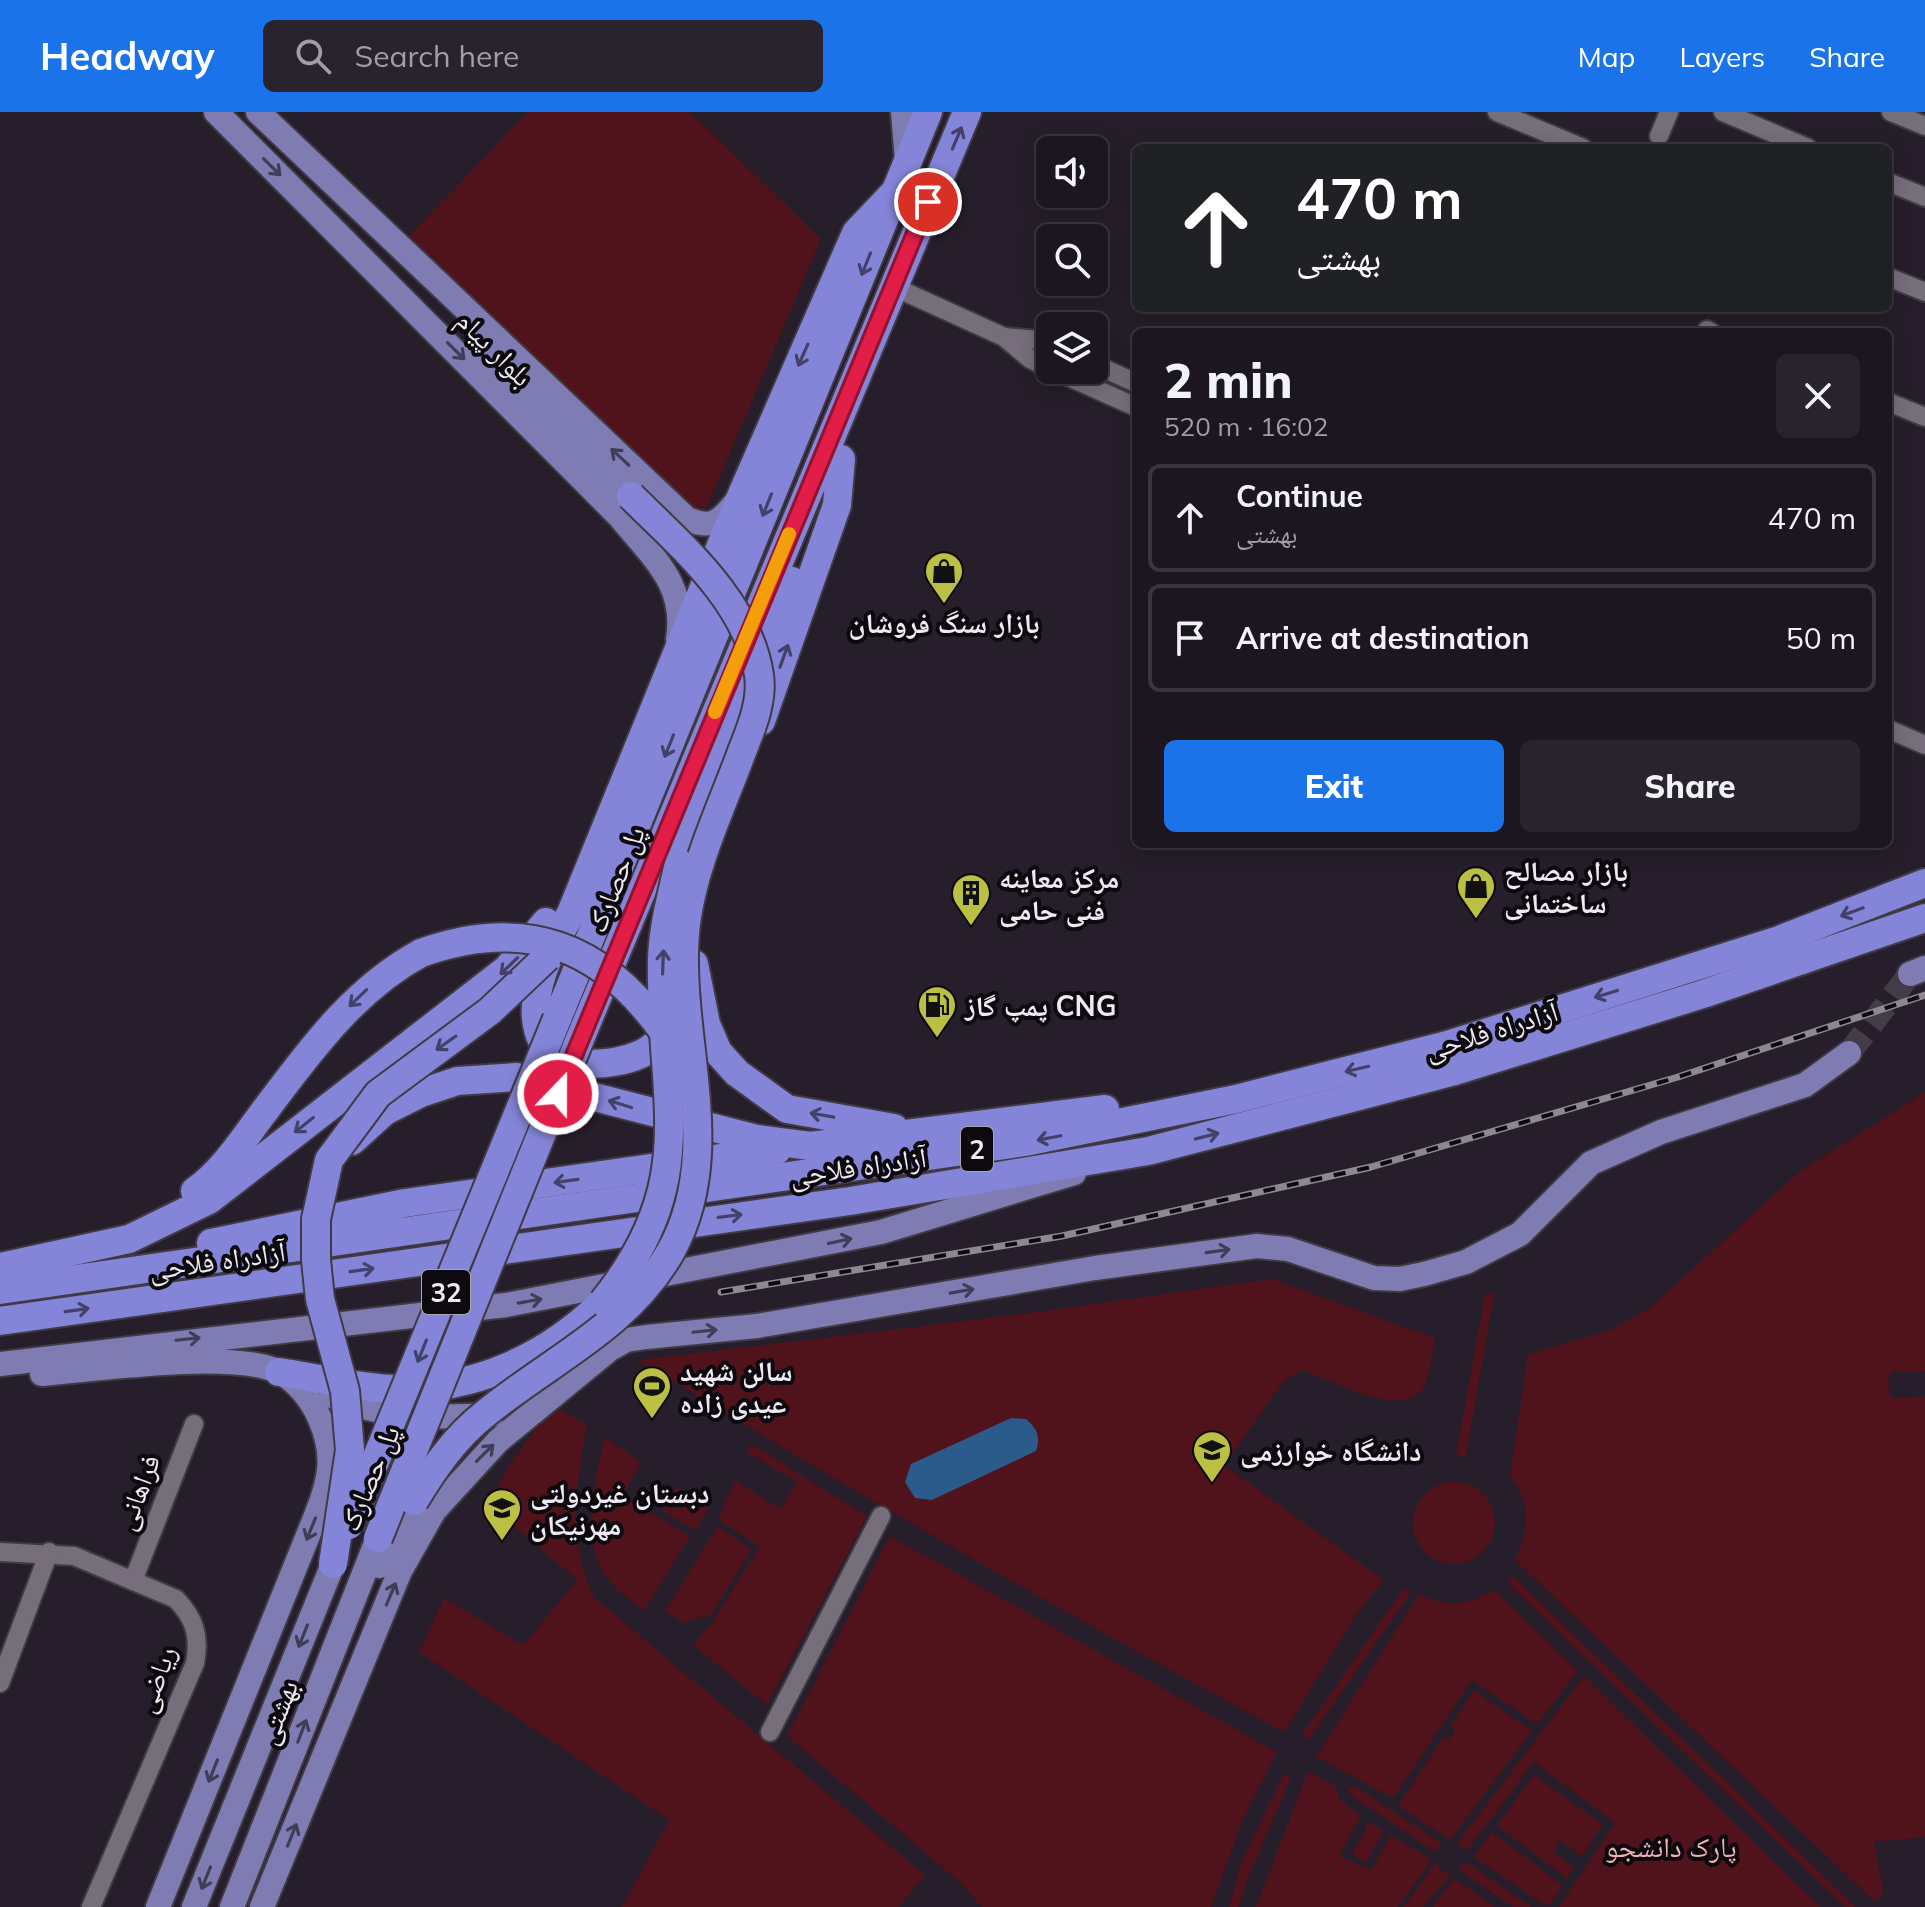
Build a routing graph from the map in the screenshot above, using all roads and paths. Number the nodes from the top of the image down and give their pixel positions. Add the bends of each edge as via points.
1 (216, 112) edge
2 (258, 112) edge
3 (903, 112) edge
4 (928, 112) edge
5 (967, 112) edge
6 (1497, 112) edge
7 (1669, 112) edge
8 (1723, 112) edge
9 (1891, 112) edge
10 (1925, 126) edge
11 (1659, 136) dead end
12 (1573, 144) edge
13 (1799, 144) edge
14 (907, 163) junction
15 (1892, 184) edge
16 (895, 192) junction
17 (1925, 197) edge
18 (1892, 279) edge
19 (892, 286) junction
20 (1925, 292) edge
21 (1004, 337) junction
22 (1036, 343) edge
23 (1036, 362) edge
24 (1108, 370) edge
25 (1132, 381) edge
26 (1085, 384) edge
27 (1892, 404) edge
28 (1132, 405) edge
29 (1925, 417) edge
30 (841, 459) junction
31 (742, 494) junction
32 (635, 501) junction
33 (687, 519) junction
34 (655, 560) junction
35 (676, 654) junction
36 (1892, 731) edge
37 (1925, 745) edge
38 (603, 835) junction
39 (1925, 883) edge
40 (1925, 918) edge
41 (547, 957) junction
42 (695, 980) junction
43 (1849, 1053) tunnel mouth
44 (1304, 1081) junction
45 (695, 1093) junction
46 (926, 1134) junction
47 (810, 1146) junction
48 (1148, 1151) junction
49 (329, 1160) junction
50 (129, 1239) junction
51 (0, 1267) edge
52 (0, 1277) edge
53 (0, 1290) edge
54 (0, 1321) edge
55 (0, 1364) edge
56 (279, 1372) junction
57 (0, 1378) edge
58 (539, 1406) junction
59 (194, 1424) dead end
60 (332, 1455) junction
61 (424, 1506) junction
62 (881, 1516) dead end
63 (378, 1538) joint
64 (0, 1552) edge
65 (49, 1552) junction
66 (333, 1564) junction
67 (133, 1581) junction
68 (341, 1630) junction
69 (0, 1683) edge
70 (770, 1732) dead end
71 (91, 1907) edge
72 (158, 1907) edge
73 (194, 1907) edge
74 (232, 1907) edge
75 (262, 1907) edge

1 -> 32 main road, بلوار پیام
32 -> 2 main road via 334,203
3 - 14 main road
4 - 14 highway, 32
19 -> 5 highway, 32
6 - 12 street
7 - 11 street
8 - 13 street
9 - 10 street
14 - 16 highway, 32
15 - 17 street
16 -> 31 highway via 856,233
16 -> 66 highway, پل حصارک / 32, bridge
18 - 20 street
19 - 21 street
19 - 30 highway via 883,355
19 - 63 highway, پل حصارک / 32, bridge
21 - 22 street
21 - 23 street
24 - 25 street
26 - 28 street
27 - 29 street
42 -> 30 highway via 697,906 837,505
56 -> 30 highway, bridge via 392,1389 480,1379 559,1338 603,1302 645,1243 665,1188 671,1124 662,956 679,863
31 - 33 main road via 719,522 710,526
31 - 35 highway
32 - 33 main road, بلوار پیام
32 - 34 main road, بلوار پیام
32 - 45 highway, bridge via 698,563 723,596 751,646 759,678 756,712 689,904 684,971
33 - 34 main road via 659,531
34 - 35 main road, بلوار پیام via 680,602
35 - 38 highway
36 - 37 street
38 - 41 highway
38 -> 50 highway via 578,862 553,913 507,969 209,1200
39 -> 44 highway, آزادراه فلاحی / 2 via 1779,940 1447,1045
48 -> 40 highway, آزادراه فلاحی / 2 via 1455,1071
41 - 42 highway via 537,1002 541,1039 551,1051 577,1063 619,1061 662,1040 682,1013
41 -> 49 highway, bridge via 490,1011 378,1094
46 -> 42 highway via 787,1109 737,1073 718,1052
58 -> 43 main road via 626,1340 757,1326 1095,1268 1257,1246 1288,1249 1374,1278 1424,1274 1466,1262 1520,1234 1591,1163 1661,1132 1805,1085
44 - 46 highway
44 -> 53 highway, آزادراه فلاحی / 2 via 1025,1142
45 -> 50 highway, bridge via 653,1016 620,981 571,950 538,938 452,942 421,953 378,979 341,1014 202,1187
45 - 61 highway, bridge via 697,1161 689,1205 671,1251 651,1281 606,1328 463,1433 445,1453
46 - 47 highway
47 -> 49 highway via 757,1139 517,1077 457,1081 421,1093 385,1111
47 -> 52 highway via 405,1203 205,1244
54 -> 48 highway, آزادراه فلاحی / 2 via 850,1201
55 -> 48 main road via 506,1305 705,1269 881,1232
49 - 66 highway, bridge via 316,1219 316,1260 320,1299 345,1391 350,1450
50 - 51 highway
56 - 57 main road via 255,1364 176,1363
56 - 58 main road via 363,1407 413,1416 491,1415
56 - 60 main road via 312,1401
61 -> 58 main road
59 - 67 street, فراهانی
60 - 61 main road via 363,1425 385,1420 411,1423 434,1446 437,1485
60 -> 72 main road via 329,1482
61 - 68 main road
75 -> 61 main road
62 - 70 street
63 - 68 main road, بهشتى / 32
64 - 65 street, ریاضی
65 - 67 street, ریاضی via 74,1556
65 - 69 street
66 -> 73 main road, بهشتى / 32
67 - 71 street, ریاضی via 176,1599 196,1628 198,1645 195,1663
74 -> 68 main road, بهشتى / 32

